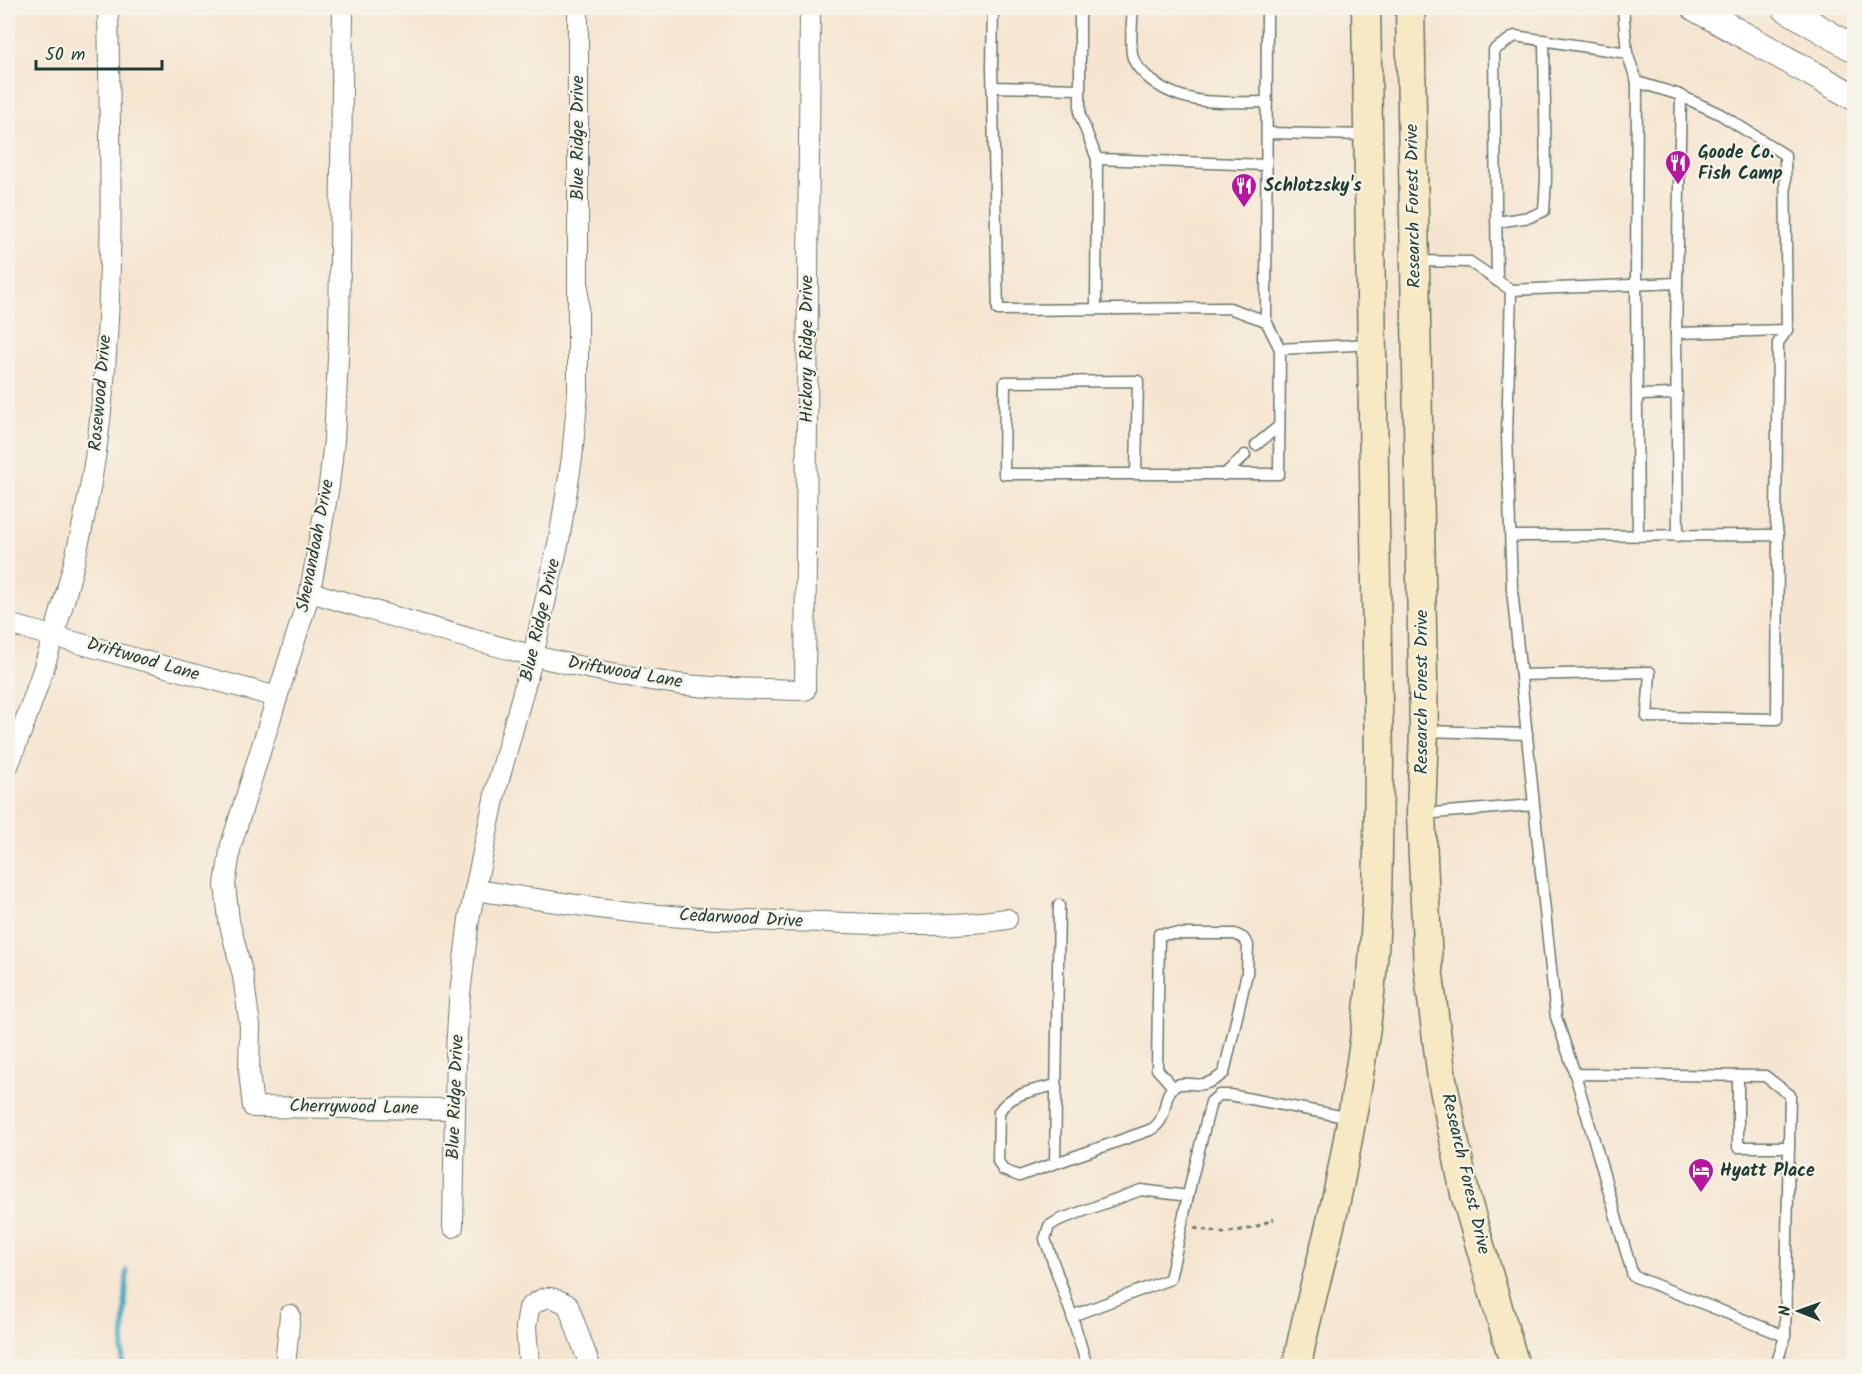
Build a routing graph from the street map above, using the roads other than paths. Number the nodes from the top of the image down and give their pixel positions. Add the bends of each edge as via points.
1 (108, 8) edge
2 (343, 8) edge
3 (578, 8) edge
4 (810, 8) edge
5 (993, 8) edge
6 (1080, 8) edge
7 (1133, 8) edge
8 (1267, 8) edge
9 (1366, 8) edge
10 (1410, 8) edge
11 (1623, 8) edge
12 (1695, 8) edge
13 (1785, 8) edge
14 (1544, 40) junction
15 (1854, 49) edge
16 (1627, 53) junction
17 (1637, 82) junction
18 (993, 87) junction
19 (1080, 89) junction
20 (1681, 96) junction
21 (1854, 97) edge
22 (1266, 102) junction
23 (1267, 133) junction
24 (1368, 135) junction
25 (1097, 159) junction
26 (1266, 165) junction
27 (1497, 222) junction
28 (1415, 261) junction
29 (1497, 281) junction
30 (1677, 283) junction
31 (1636, 284) junction
32 (1511, 290) junction
33 (1096, 309) junction
34 (1266, 321) junction
35 (1787, 330) junction
36 (1676, 333) junction
37 (1372, 344) junction
38 (1280, 349) junction
39 (1417, 389) junction
40 (1677, 394) junction
41 (1636, 395) junction
42 (1279, 426) junction
43 (1256, 445) dead end
44 (1245, 455) dead end
45 (1136, 474) junction
46 (1224, 475) junction
47 (1778, 535) junction
48 (1511, 536) junction
49 (1638, 536) junction
50 (1678, 536) junction
51 (310, 592) junction
52 (8, 624) edge
53 (54, 635) junction
54 (533, 656) junction
55 (1521, 675) junction
56 (805, 690) joint
57 (277, 697) junction
58 (1424, 731) junction
59 (1527, 734) junction
60 (8, 766) edge
61 (1379, 786) junction
62 (1534, 805) junction
63 (1421, 814) junction
64 (476, 890) junction
65 (1059, 905) dead end
66 (1007, 919) dead end
67 (1575, 1074) junction
68 (1738, 1076) junction
69 (1215, 1080) junction
70 (1056, 1085) junction
71 (1173, 1087) junction
72 (1219, 1095) junction
73 (253, 1107) joint
74 (454, 1109) junction
75 (1351, 1118) junction
76 (1789, 1147) junction
77 (1055, 1163) junction
78 (1188, 1196) junction
79 (453, 1227) dead end
80 (290, 1315) dead end
81 (1072, 1316) junction
82 (1785, 1336) junction
83 (285, 1366) edge
84 (529, 1366) edge
85 (590, 1366) edge
86 (1087, 1366) edge
87 (1297, 1366) edge
88 (1515, 1366) edge
89 (1776, 1366) edge

1 - 53 street, Rosewood Drive via 109,270 102,403 82,531
2 - 51 street, Shenandoah Drive via 334,440
3 - 54 street, Blue Ridge Drive via 578,392 559,540
4 - 56 street, Hickory Ridge Drive
5 - 18 lane
6 - 19 lane
7 - 22 lane via 1132,55 1144,75 1158,85 1198,101
8 - 22 lane
9 - 24 main road
10 - 28 main road, Research Forest Drive
11 - 16 lane
12 - 21 street
13 - 15 street
14 - 16 lane
14 - 27 lane via 1544,211
14 - 27 lane via 1515,36 1494,50
16 - 17 lane
17 - 20 lane
17 - 31 lane
18 - 19 lane
18 - 33 lane via 998,310
19 - 25 lane via 1080,115
20 - 30 lane
20 - 35 lane via 1720,114 1785,155
22 - 23 lane
23 - 24 lane
23 - 26 lane
24 - 37 main road
25 - 26 lane
25 - 33 lane
26 - 34 lane
27 - 29 lane
28 - 29 lane via 1470,262
28 - 39 main road, Research Forest Drive
29 - 32 lane
30 - 31 lane
30 - 36 lane
31 - 32 lane
31 - 41 lane
32 - 48 lane via 1507,435
33 - 34 lane via 1229,308
34 - 38 lane
35 - 36 lane
35 - 47 lane via 1778,343
36 - 40 lane
37 - 38 lane
37 - 39 main road via 1394,357
37 - 61 main road
38 - 42 lane
39 - 58 main road, Research Forest Drive
40 - 41 lane
40 - 50 lane
41 - 49 lane
42 - 43 lane
42 - 46 lane via 1279,474
44 - 46 lane
45 - 45 lane via 1004,474 1005,382 1138,381
45 - 46 lane
47 - 50 lane
47 - 55 lane via 1777,719 1647,717 1650,672
48 - 49 lane
48 - 55 lane
49 - 50 lane
51 - 54 street, Driftwood Lane
51 - 57 street, Shenandoah Drive
52 - 53 street, Driftwood Lane
53 - 57 street, Driftwood Lane
53 - 60 street, Rosewood Drive
54 - 56 street, Driftwood Lane via 688,685
54 - 64 street, Blue Ridge Drive via 496,789
55 - 59 lane
57 - 73 street, Shenandoah Drive via 231,845 225,885 250,1026
58 - 59 lane
58 - 63 main road, Research Forest Drive
59 - 62 lane
61 - 63 main road
61 - 75 main road via 1372,973
62 - 63 lane
62 - 67 lane via 1556,1017
63 - 88 main road, Research Forest Drive via 1428,967 1442,1079 1465,1194
64 - 66 street, Cedarwood Drive via 669,916 910,925
64 - 74 street, Blue Ridge Drive via 459,1002
65 - 70 lane
67 - 68 lane
67 - 82 lane via 1633,1276
68 - 76 lane via 1765,1076 1790,1095
68 - 76 lane via 1738,1147
69 - 71 lane
69 - 71 lane via 1224,1073 1246,974 1248,945 1235,934 1159,934 1157,1070
69 - 72 lane
70 - 77 lane
70 - 77 lane via 1014,1096 1002,1106 998,1151 1003,1170 1019,1176
71 - 77 lane via 1158,1125
72 - 75 lane
72 - 78 lane via 1211,1102
73 - 74 street, Cherrywood Lane
74 - 79 street, Blue Ridge Drive
75 - 87 main road
76 - 82 lane
78 - 81 lane via 1170,1279
78 - 81 lane via 1141,1191 1049,1226 1045,1239
80 - 83 street
81 - 86 lane
82 - 89 lane
84 - 85 street via 529,1308 540,1299 555,1297 568,1305

